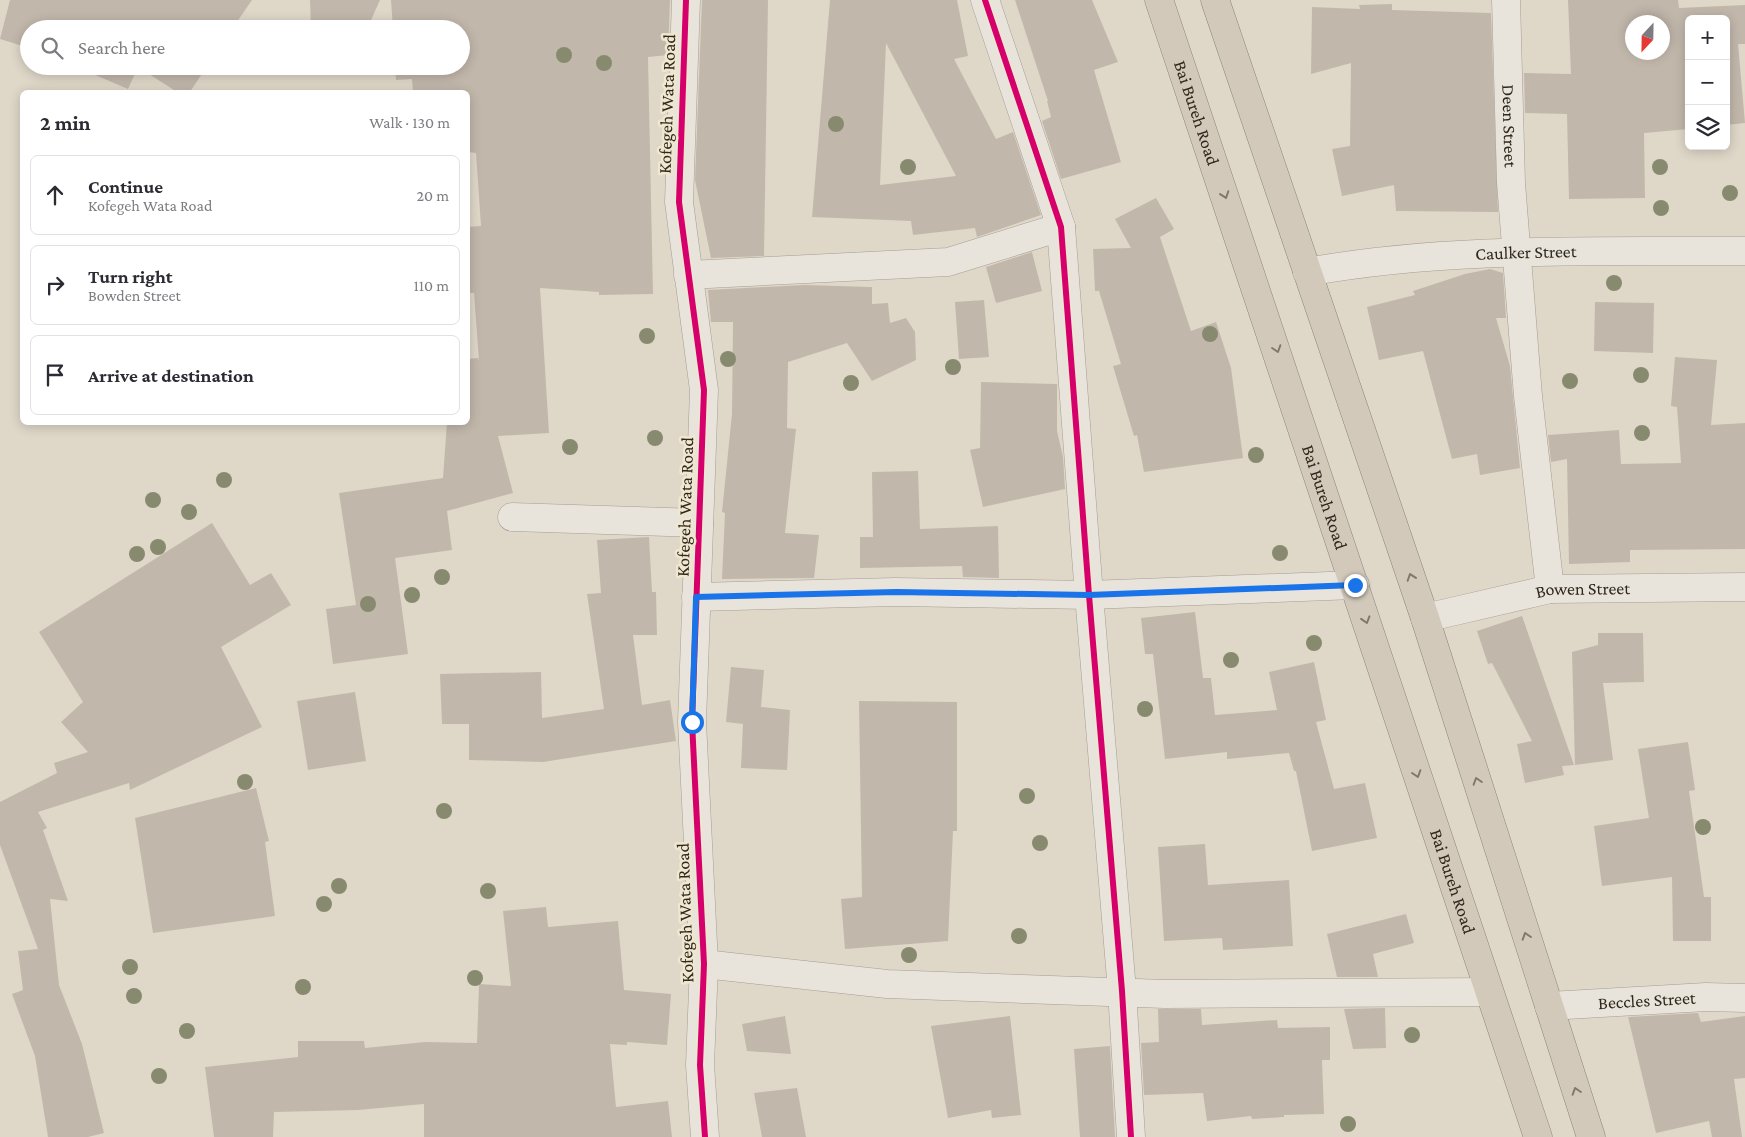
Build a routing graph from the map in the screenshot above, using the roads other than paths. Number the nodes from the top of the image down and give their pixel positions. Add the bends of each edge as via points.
1 (686, 0) edge
2 (985, 0) edge
3 (1159, 0) edge
4 (1215, 0) edge
5 (1506, 0) edge
6 (1061, 227) junction
7 (1745, 251) edge
8 (1518, 253) junction
9 (1307, 272) junction
10 (688, 275) junction
11 (512, 516) dead end
12 (699, 524) junction
13 (1355, 585) junction
14 (1745, 587) edge
15 (1550, 589) junction
16 (1089, 595) junction
17 (696, 597) junction
18 (1425, 618) junction
19 (704, 964) junction
20 (1122, 992) junction
21 (1489, 992) junction
22 (1745, 998) edge
23 (1549, 1006) junction
24 (705, 1137) edge
25 (1131, 1137) edge
26 (1538, 1137) edge
27 (1591, 1137) edge

1 - 10 street, Kofegeh Wata Road via 679,202
2 - 6 street
3 -> 13 highway, Bai Bureh Road
4 - 9 highway
5 - 8 street, Deen Street via 1511,183
6 - 10 street via 948,262
6 - 16 street
7 - 8 street, Caulker Street
8 - 9 street, Caulker Street via 1365,261
8 - 15 street, Deen Street via 1528,396
18 -> 9 highway
10 - 12 street, Kofegeh Wata Road via 704,390
11 - 12 street
12 - 17 street, Kofegeh Wata Road
13 - 16 street
13 -> 21 highway, Bai Bureh Road
14 - 15 street, Bowen Street
15 - 18 street, Bowen Street
16 - 17 street via 896,592
16 - 20 street
17 - 19 street, Kofegeh Wata Road via 692,722
23 -> 18 highway
19 - 20 street via 888,984
19 - 24 street, Kofegeh Wata Road via 700,1066
20 - 21 street
20 - 25 street
21 - 26 highway, Bai Bureh Road
22 - 23 street, Beccles Street via 1706,997
27 -> 23 highway

